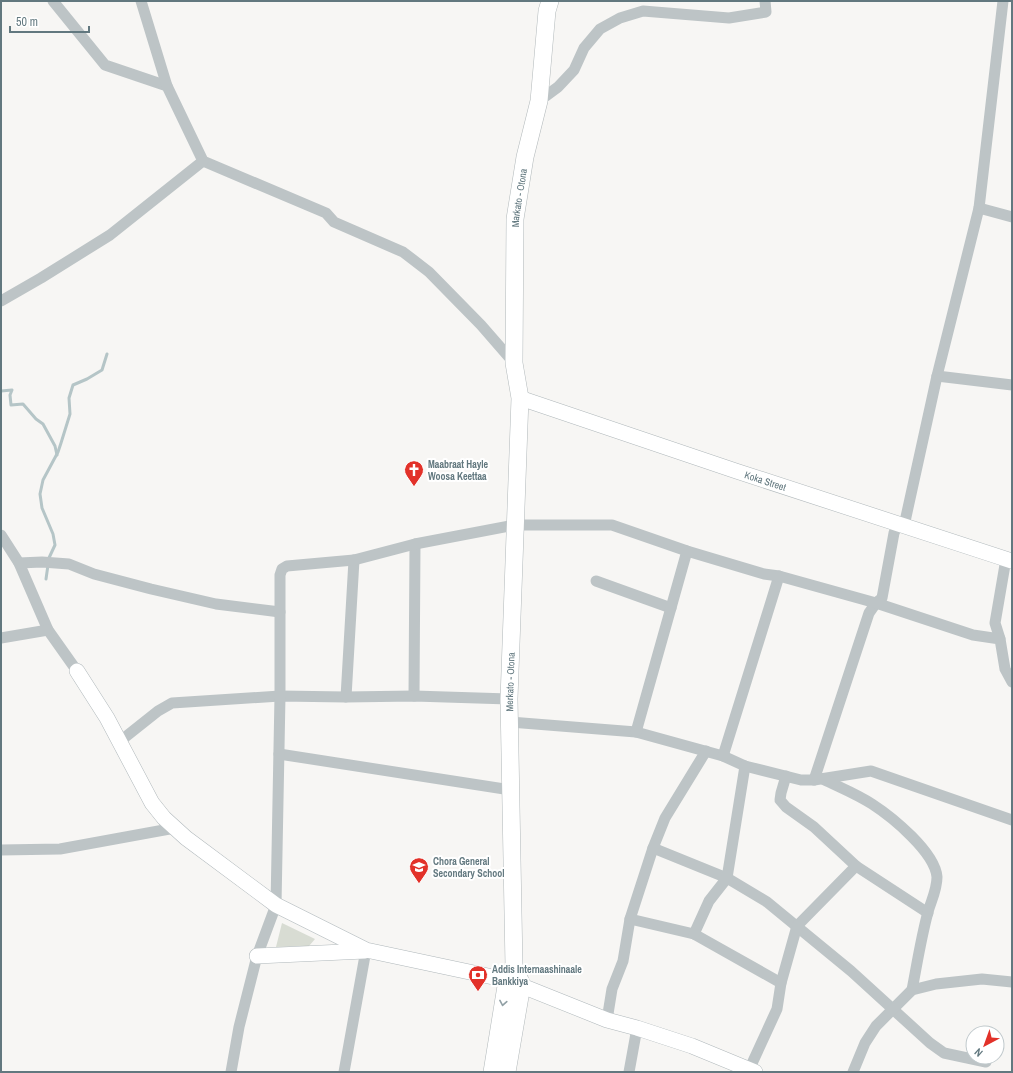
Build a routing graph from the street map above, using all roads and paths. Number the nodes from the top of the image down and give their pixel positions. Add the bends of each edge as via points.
1 (54, 1) edge
2 (141, 1) edge
3 (550, 1) edge
4 (765, 1) edge
5 (1003, 1) edge
6 (167, 86) junction
7 (539, 101) junction
8 (203, 161) junction
9 (979, 208) junction
10 (1012, 217) edge
11 (1, 301) edge
12 (514, 364) junction
13 (937, 376) junction
14 (1012, 385) edge
15 (520, 398) junction
16 (515, 525) junction
17 (901, 525) junction
18 (1, 535) edge
19 (415, 544) junction
20 (687, 551) junction
21 (354, 560) junction
22 (1009, 560) edge
23 (19, 563) junction
24 (779, 576) junction
25 (596, 580) dead end
26 (876, 603) junction
27 (671, 608) junction
28 (280, 612) junction
29 (48, 630) junction
30 (1, 638) edge
31 (1000, 639) junction
32 (77, 671) joint
33 (1012, 682) edge
34 (280, 696) junction
35 (414, 696) junction
36 (346, 697) junction
37 (509, 699) junction
38 (510, 722) junction
39 (636, 732) junction
40 (120, 742) junction
41 (706, 751) junction
42 (279, 754) junction
43 (723, 756) junction
44 (745, 766) junction
45 (786, 776) junction
46 (819, 779) junction
47 (511, 790) junction
48 (1012, 820) edge
49 (175, 828) junction
50 (653, 848) junction
51 (1, 850) edge
52 (856, 866) junction
53 (727, 878) junction
54 (276, 905) junction
55 (928, 913) junction
56 (630, 919) junction
57 (797, 926) junction
58 (694, 934) junction
59 (366, 950) junction
60 (257, 956) junction
61 (514, 977) junction
62 (1012, 982) edge
63 (781, 983) junction
64 (912, 990) junction
65 (892, 1009) junction
66 (607, 1020) junction
67 (637, 1028) junction
68 (965, 1058) edge
69 (731, 1068) edge
70 (752, 1071) edge
71 (231, 1072) edge
72 (344, 1072) edge
73 (492, 1072) edge
74 (507, 1072) edge
75 (629, 1072) edge
76 (853, 1072) edge

1 - 6 street via 105,65
2 - 6 street
3 - 7 main road, Markato - Otona via 546,12
4 - 7 street via 766,12 729,18 643,11 620,18 600,29 584,48 574,70 558,87
5 - 9 street
6 - 8 street
7 - 12 main road, Markato - Otona via 524,157 515,219
8 - 11 street via 110,235
8 - 12 street via 403,252 429,272 482,325
9 - 10 street
9 - 13 street
12 - 15 main road, Markato - Otona
13 - 14 street
13 - 17 street
15 - 16 main road, Merkato - Otona
15 - 17 main road, Koka Street
16 - 19 street
16 - 20 street via 612,525
16 - 37 main road, Merkato - Otona
17 - 22 main road, Koka Street
17 - 26 street via 894,533 882,598
18 - 23 street
19 - 21 street
19 - 35 street
20 - 24 street via 764,574
20 - 27 street
21 - 28 street via 287,566 282,569
21 - 36 street
22 - 31 street via 995,623
23 - 28 street via 69,564 94,574 216,604
23 - 29 street
24 - 26 street
24 - 43 street
25 - 27 street
26 - 31 street via 973,635
26 - 46 street via 869,613
27 - 39 street
28 - 34 street
29 - 30 street
29 - 32 street
31 - 33 street via 1005,670
32 - 40 main road
34 - 36 street
34 - 40 street via 172,703
34 - 42 street
35 - 36 street
35 - 37 street
37 - 38 main road, Merkato - Otona
38 - 39 street
38 - 47 main road, Merkato - Otona
39 - 41 street
40 - 49 main road via 152,803
41 - 43 street
41 - 50 street via 665,818
42 - 47 street
42 - 54 street
43 - 44 street
44 - 45 street
44 - 53 street
45 - 46 street via 801,780
45 - 52 street via 780,800
46 - 48 street via 871,770
46 - 55 street via 883,811 917,841 932,862 937,876 935,893
47 - 61 main road, Merkato - Otona
49 - 51 street via 60,848
49 - 54 main road
50 - 53 street
50 - 56 street
52 - 55 street
52 - 57 street
53 - 57 street via 767,902
53 - 58 street via 709,901
54 - 59 main road
54 - 60 street
55 - 64 street
56 - 58 street
56 - 66 street via 623,961 612,989
57 - 63 street
57 - 65 street
58 - 63 street
59 - 60 main road
59 - 61 main road
59 - 72 street
60 - 71 street via 239,1026
61 - 66 main road
61 -> 73 main road
61 - 74 main road
62 - 64 street via 982,978
63 - 70 street via 777,1009
64 - 65 street
65 - 68 street via 944,1053
65 - 76 street via 865,1043
66 - 67 main road
67 - 69 main road via 692,1046
67 - 75 street
69 - 70 main road

